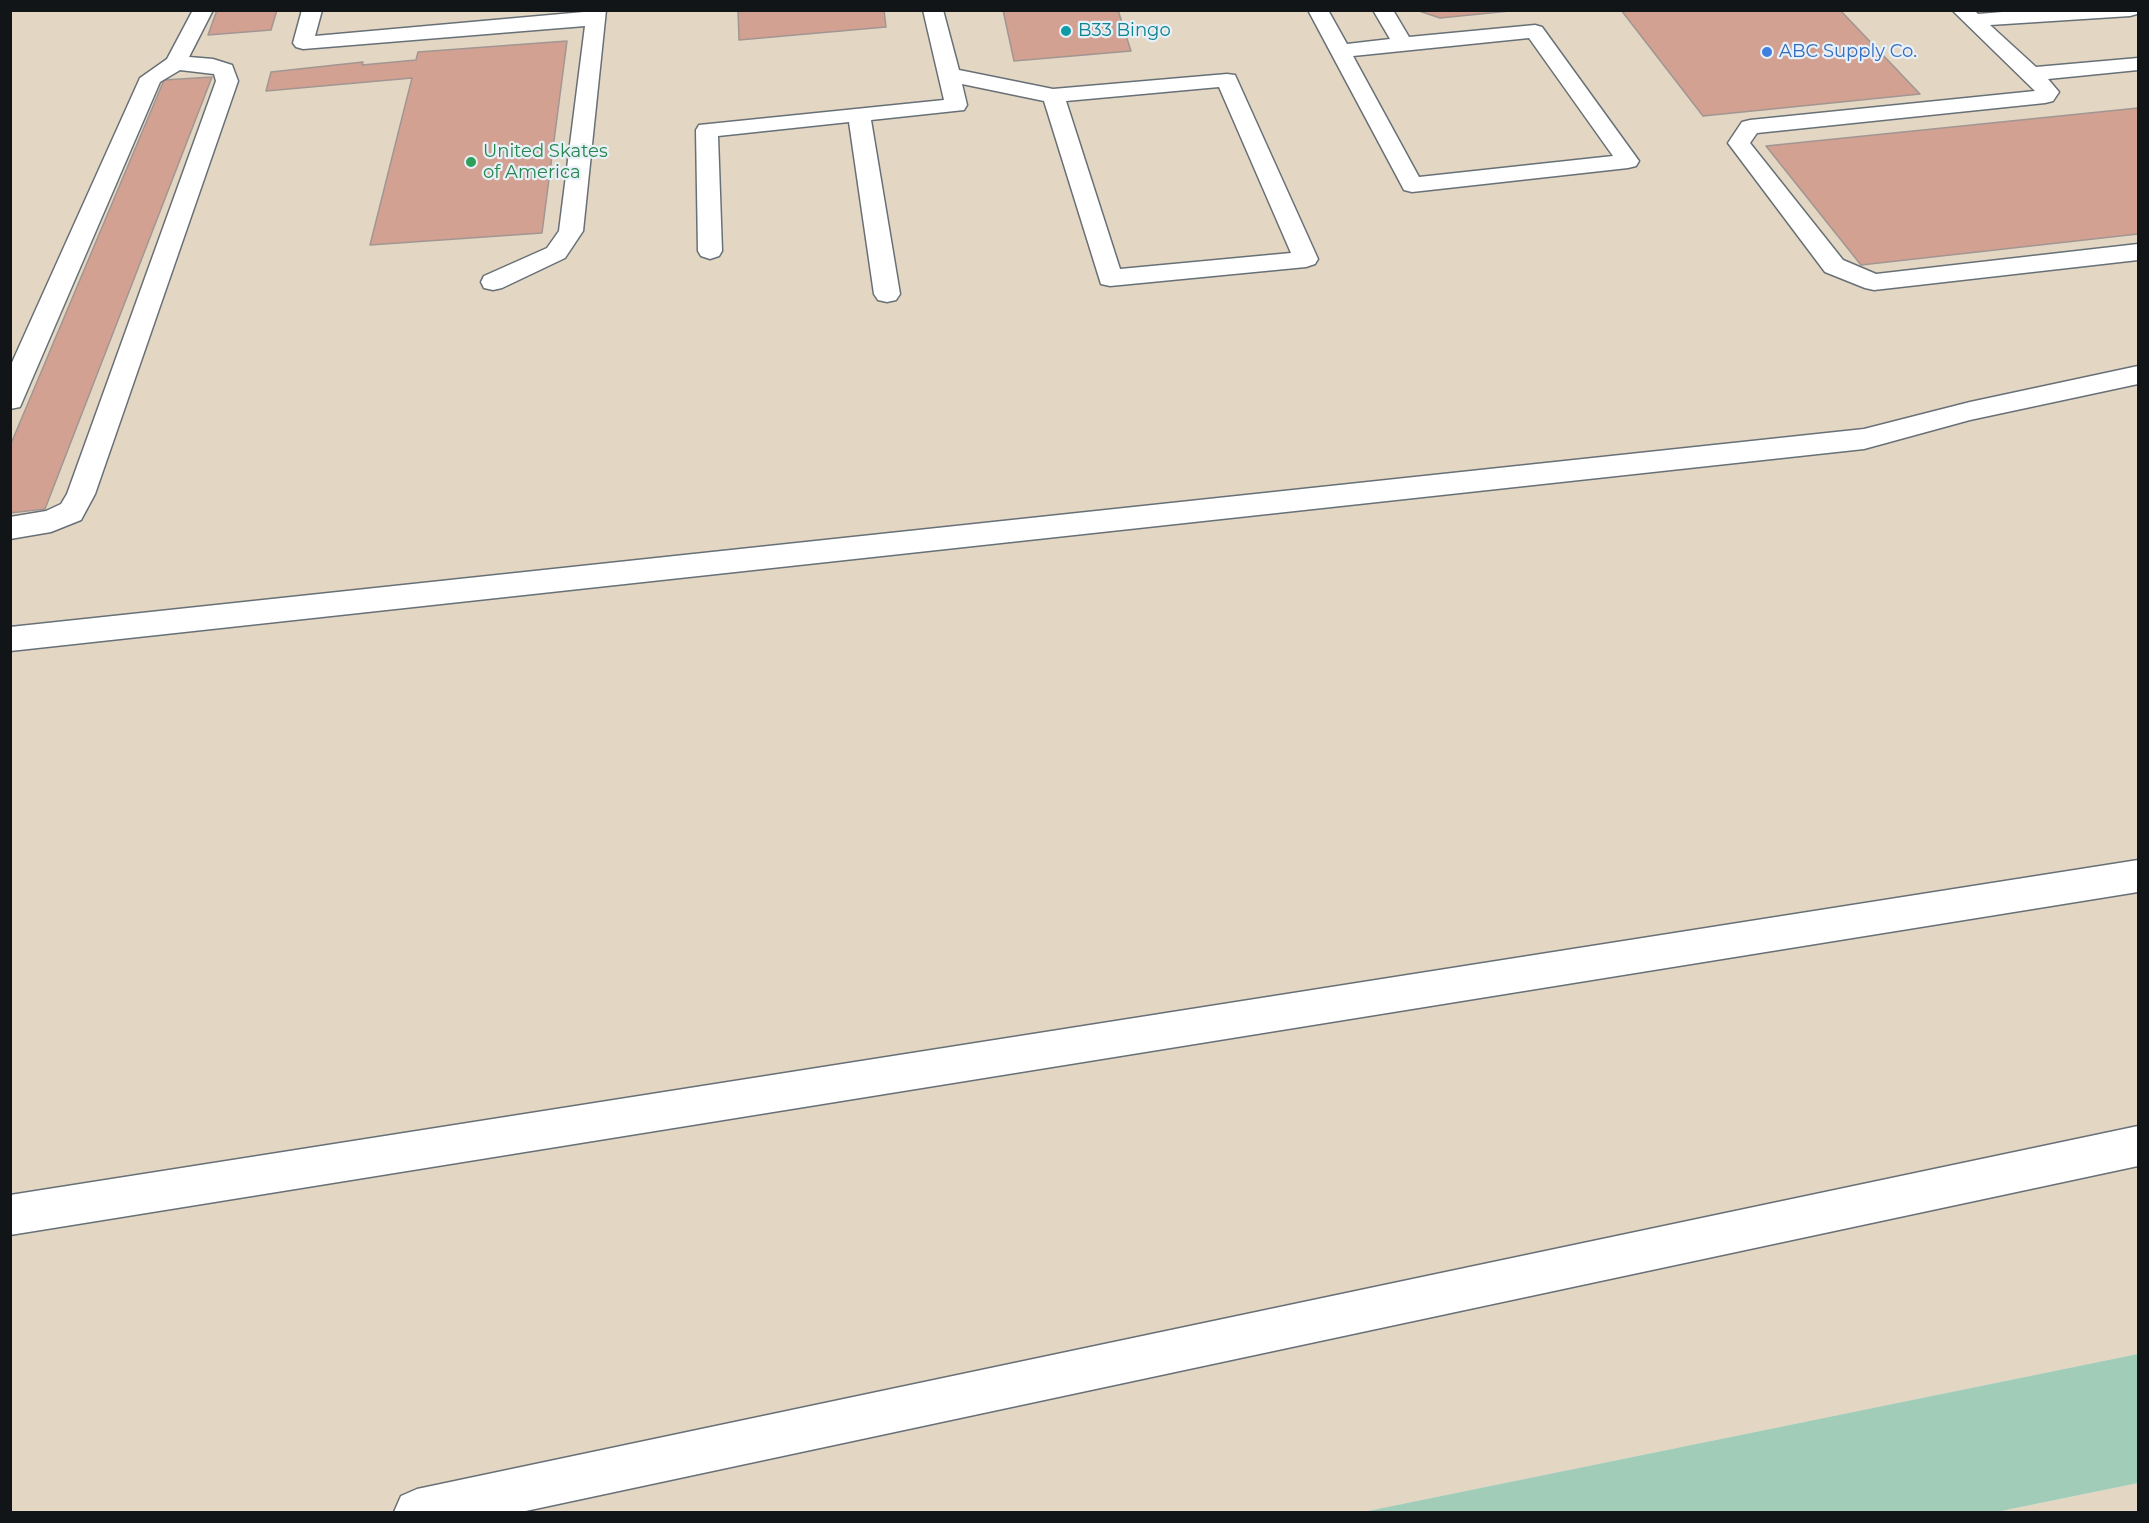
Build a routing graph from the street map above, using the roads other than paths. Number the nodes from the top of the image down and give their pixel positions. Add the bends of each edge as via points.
1 (203, 10) edge
2 (312, 10) edge
3 (933, 10) edge
4 (1318, 10) edge
5 (1383, 10) edge
6 (2130, 10) edge
7 (596, 15) edge
8 (1968, 16) edge
9 (1403, 44) junction
10 (1342, 51) junction
11 (176, 63) junction
12 (2139, 64) edge
13 (2031, 74) junction
14 (949, 75) junction
15 (1053, 96) junction
16 (859, 115) junction
17 (710, 251) dead end
18 (2139, 252) edge
19 (493, 282) dead end
20 (887, 294) dead end
21 (2139, 375) edge
22 (10, 400) edge
23 (10, 528) edge
24 (10, 639) edge
25 (2139, 876) edge
26 (2139, 1146) edge
27 (10, 1215) edge
28 (417, 1512) edge

1 - 11 lane
2 - 7 lane via 303,43
3 - 14 lane
4 - 10 lane
5 - 9 lane
6 - 8 lane
7 - 19 lane via 571,231 556,253
8 - 13 lane
9 - 10 lane
9 - 10 lane via 1535,30 1628,161 1412,185
11 - 22 lane via 151,78
11 - 23 lane via 213,65 224,70 227,81 81,494 71,512 51,521
12 - 13 lane
13 - 18 lane via 2049,92 2045,96 1750,127 1739,143 1834,266 1874,282
14 - 15 lane
14 - 16 lane via 956,105
15 - 15 lane via 1227,80 1306,259 1110,278
16 - 17 lane via 707,130
16 - 20 lane
21 - 24 lane via 1970,411 1864,439
25 - 27 lane
26 - 28 lane

